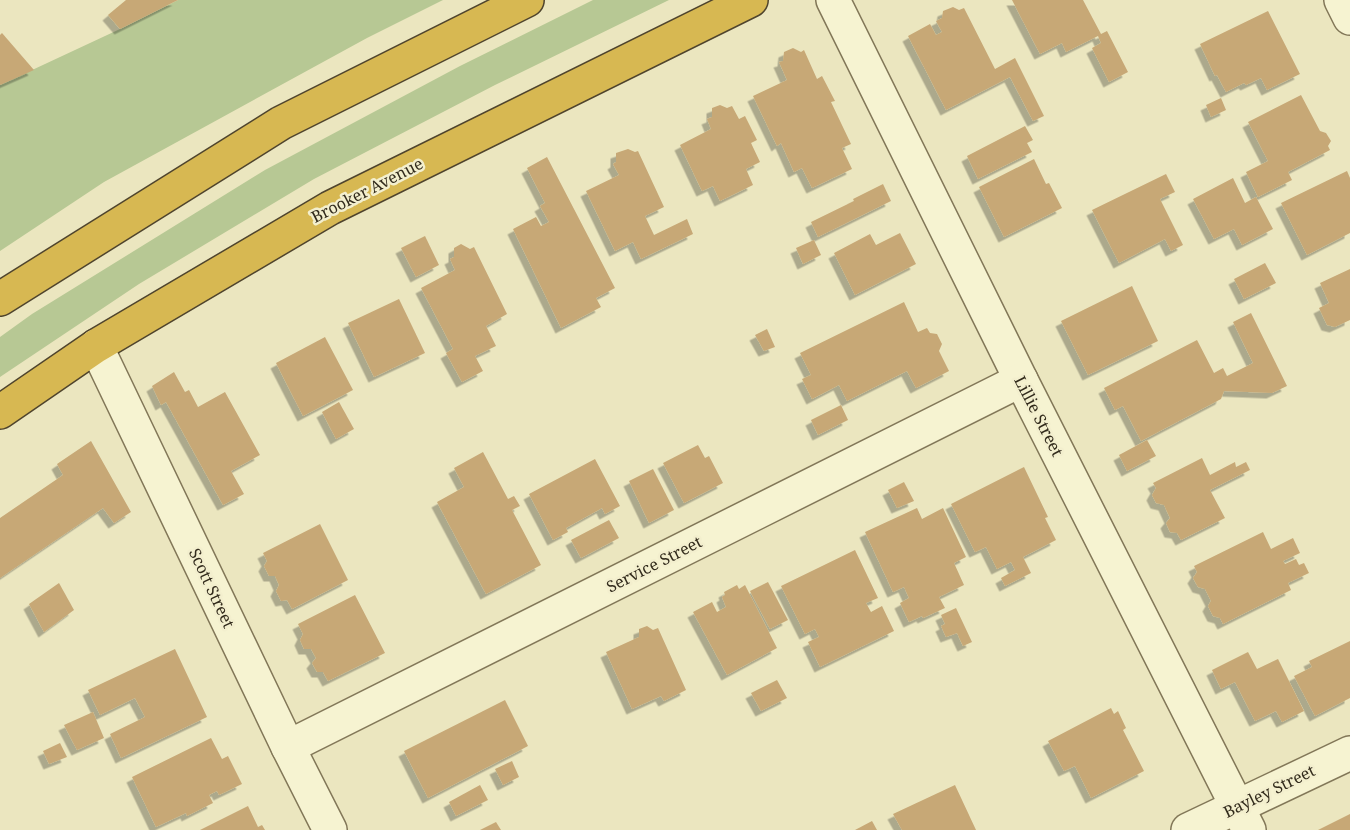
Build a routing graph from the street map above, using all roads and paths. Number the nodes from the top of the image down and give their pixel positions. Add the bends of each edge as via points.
1 (527, 0) edge
2 (751, 0) edge
3 (833, 0) edge
4 (1341, 0) edge
5 (1350, 18) edge
6 (0, 299) edge
7 (96, 346) junction
8 (1021, 380) junction
9 (0, 412) edge
10 (288, 747) junction
11 (1350, 753) edge
12 (1244, 818) edge
13 (330, 830) edge
14 (1188, 830) edge

1 - 6 highway via 281,123
2 - 7 highway, Brooker Avenue via 330,208
3 - 8 street, Lillie Street
4 - 5 street
7 - 9 highway, Brooker Avenue
7 - 10 street, Scott Street
8 - 10 street, Service Street
8 - 12 street, Lillie Street
10 - 13 street, Scott Street
11 - 12 street, Bayley Street
12 - 14 street, Bayley Street

